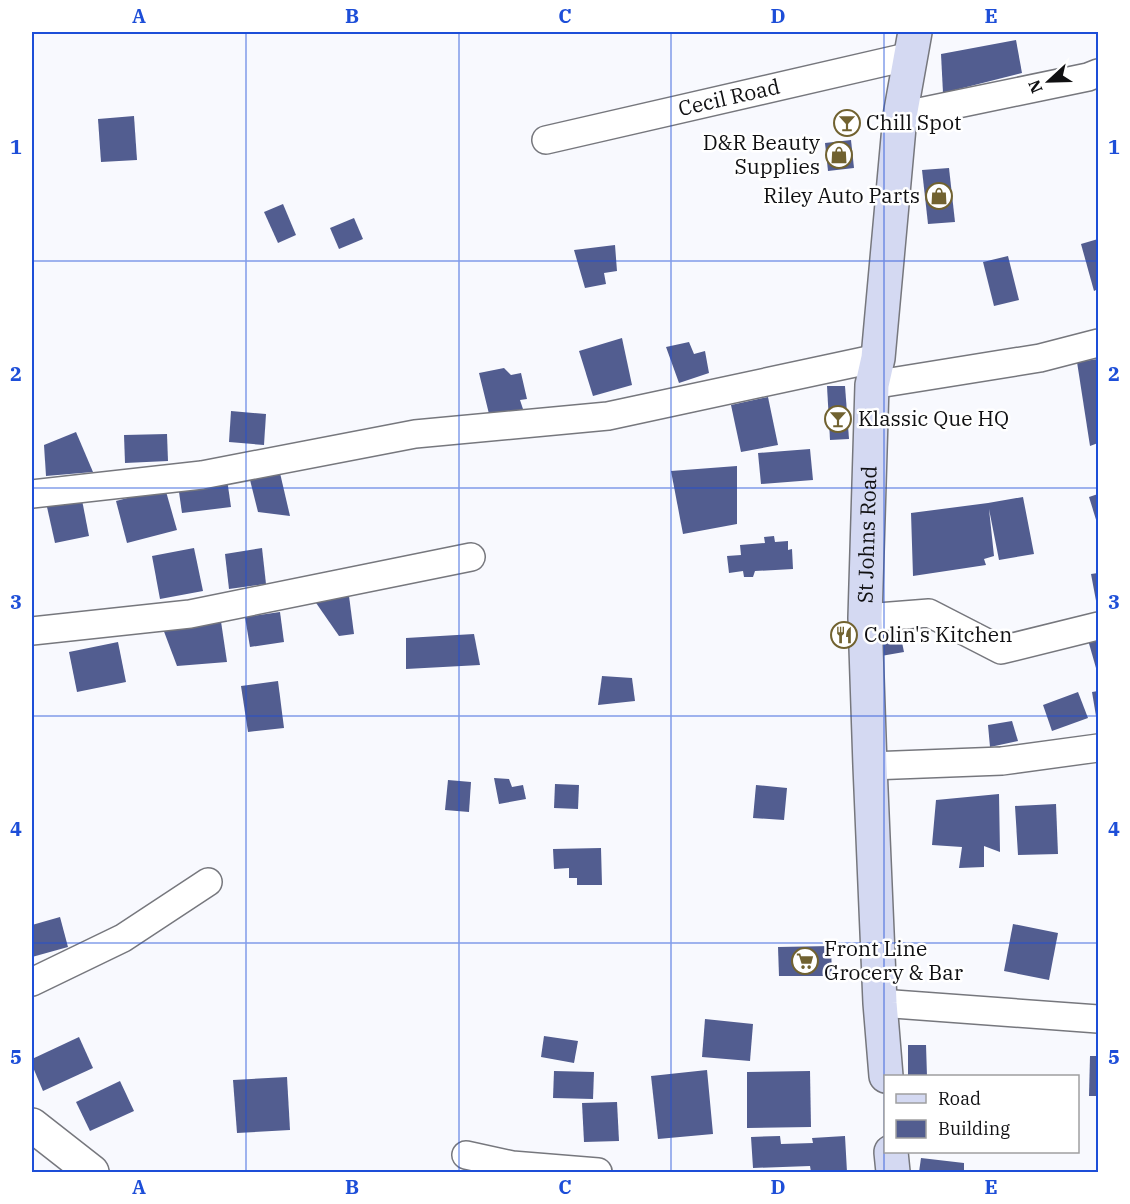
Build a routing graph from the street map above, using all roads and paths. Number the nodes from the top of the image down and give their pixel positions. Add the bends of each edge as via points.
1 (913, 44) edge
2 (1098, 73) edge
3 (900, 116) junction
4 (546, 140) dead end
5 (1098, 343) edge
6 (875, 372) junction
7 (32, 494) edge
8 (471, 557) dead end
9 (865, 618) junction
10 (1098, 626) edge
11 (32, 631) edge
12 (1098, 748) edge
13 (870, 766) junction
14 (208, 882) dead end
15 (32, 982) edge
16 (880, 1003) junction
17 (1098, 1019) edge
18 (886, 1075) edge
19 (32, 1125) edge
20 (891, 1153) edge
21 (466, 1155) dead end
22 (92, 1173) edge
23 (598, 1173) edge
24 (893, 1173) edge

1 - 3 main road, St Johns Road
1 - 4 street, Cecil Road
2 - 3 street
3 - 6 main road, St Johns Road
5 - 6 street via 1040,358
6 - 7 street via 608,416 415,434 202,475
6 - 9 main road, St Johns Road
8 - 11 street via 190,614
9 - 10 street via 929,613 1001,650
9 - 13 main road, St Johns Road
12 - 13 street via 1002,761
13 - 16 main road, St Johns Road
14 - 15 street via 123,938
16 - 17 street
16 - 18 main road, St Johns Road
19 - 22 street
20 - 24 main road
21 - 23 street via 512,1165

